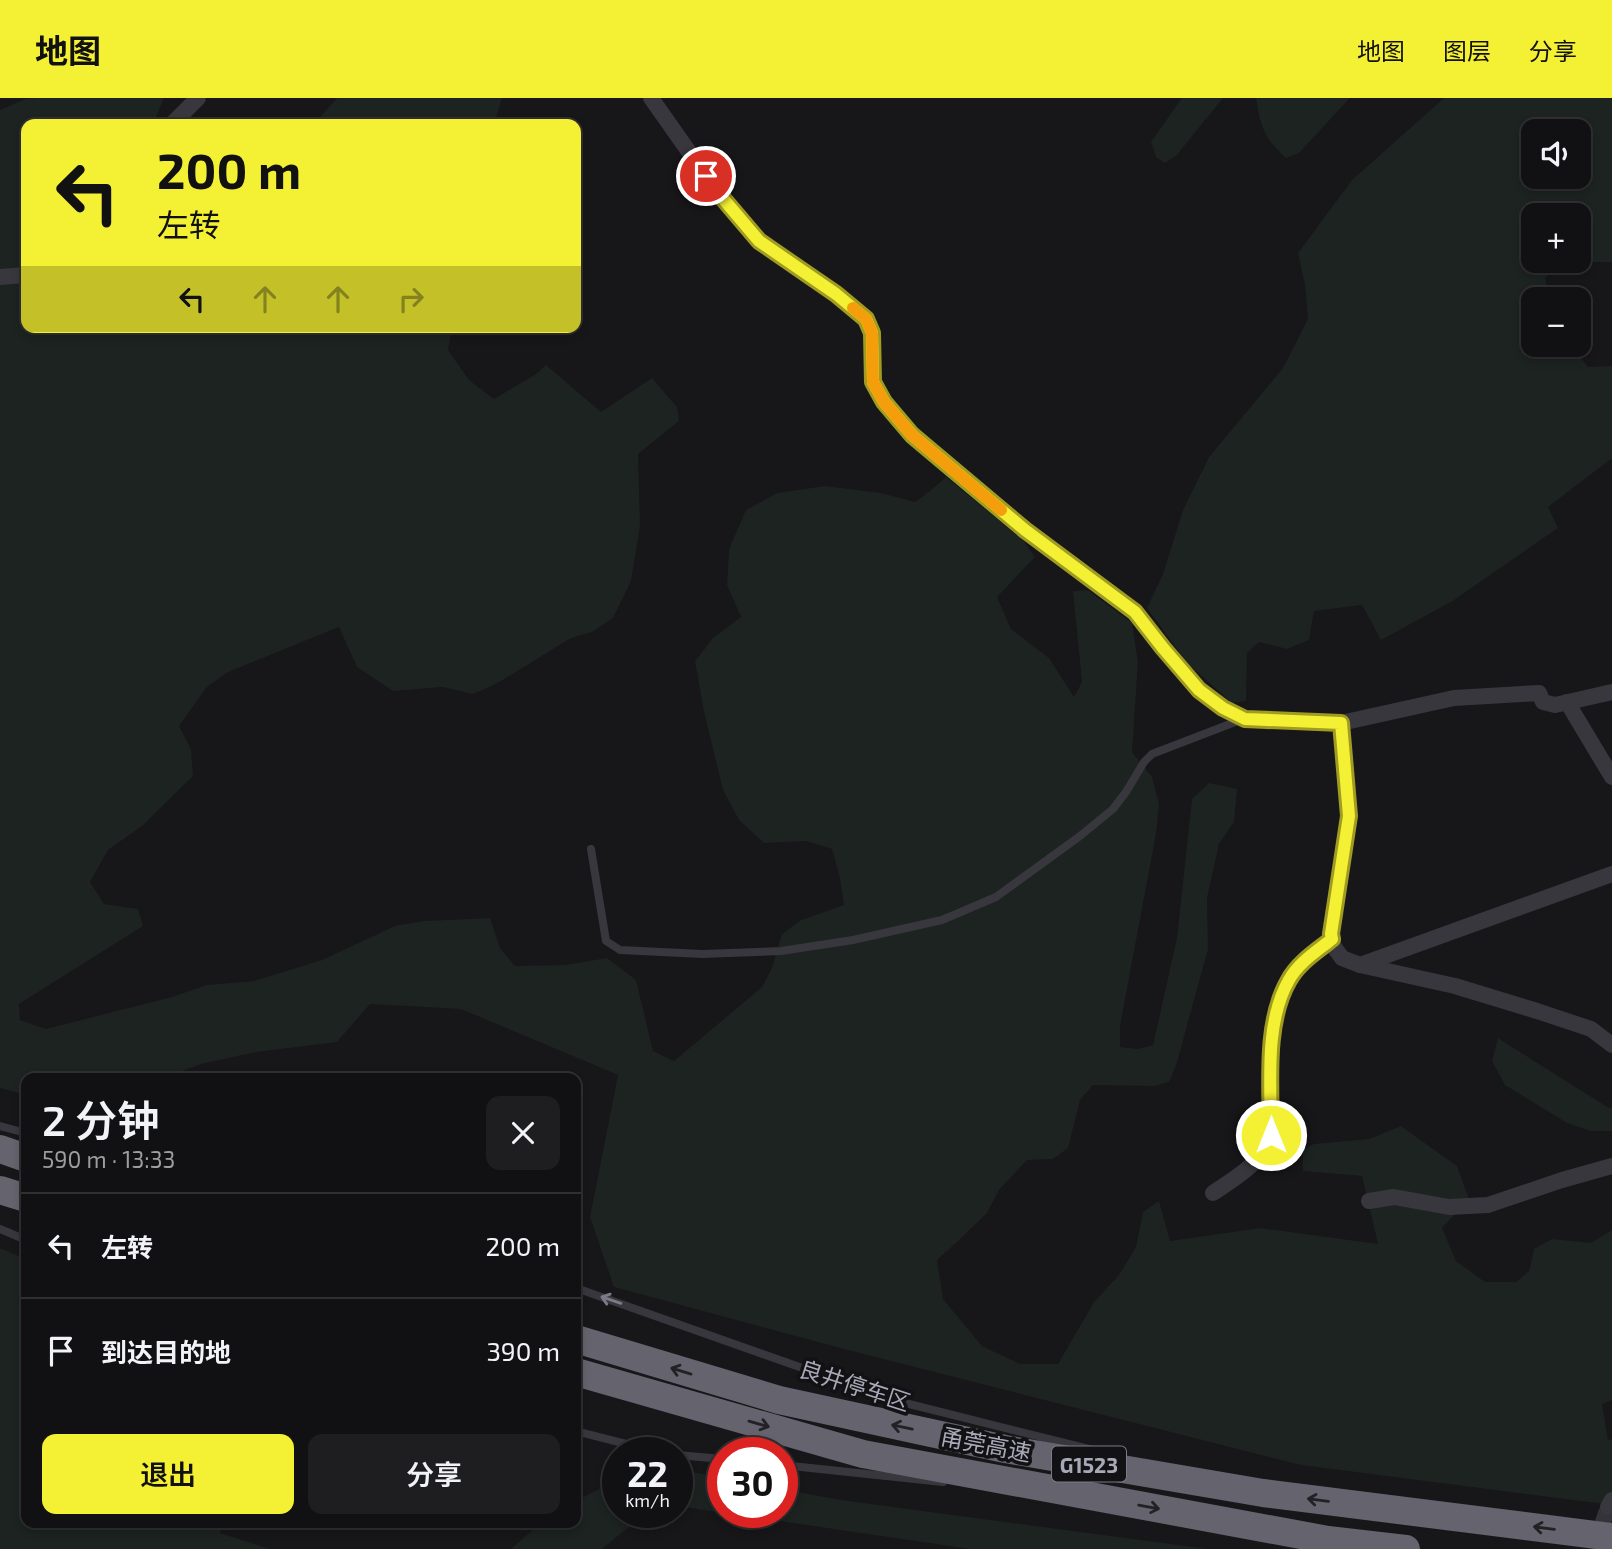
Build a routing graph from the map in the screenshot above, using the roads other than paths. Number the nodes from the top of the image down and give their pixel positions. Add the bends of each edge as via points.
1 (198, 98) edge
2 (652, 98) edge
3 (177, 119) edge
4 (21, 275) edge
5 (0, 277) edge
6 (1612, 692) edge
7 (1567, 702) junction
8 (1245, 719) junction
9 (1341, 723) junction
10 (1612, 777) edge
11 (591, 849) dead end
12 (1612, 874) edge
13 (1332, 939) junction
14 (1360, 965) junction
15 (1612, 1045) edge
16 (0, 1126) edge
17 (21, 1132) edge
18 (0, 1149) edge
19 (21, 1156) edge
20 (1612, 1166) edge
21 (0, 1190) edge
22 (1213, 1193) dead end
23 (21, 1196) edge
24 (1369, 1201) dead end
25 (0, 1229) edge
26 (21, 1238) edge
27 (581, 1290) edge
28 (581, 1341) edge
29 (581, 1373) edge
30 (581, 1432) edge
31 (602, 1438) edge
32 (1104, 1453) dead end
33 (1144, 1463) dead end
34 (798, 1467) edge
35 (959, 1484) dead end
36 (986, 1487) dead end
37 (1263, 1493) junction
38 (1108, 1499) junction
39 (1612, 1537) edge
40 (1406, 1549) edge

1 - 3 street
2 - 8 street via 720,195 759,241 866,319 872,333 873,382 912,435 1025,530 1135,612 1199,690
4 - 5 street
6 - 7 street
7 - 9 street via 1543,702 1539,692 1454,698
7 - 10 street
8 - 9 street
8 - 11 lane via 1152,754 1113,809 996,897 942,920 853,940 781,951 620,950 606,941
9 - 13 street via 1349,816
12 - 14 street
13 - 14 street via 1342,958
13 - 22 street via 1289,979 1274,1020 1267,1146 1254,1164
14 - 15 street via 1455,986 1537,1011 1591,1029
16 - 17 lane
18 - 19 highway
20 - 24 street via 1488,1205 1449,1207 1394,1196
21 - 23 highway
25 - 26 lane
32 -> 27 lane, 良井停车区 via 893,1400
37 -> 28 highway, 甬莞高速 / G1523 via 1005,1449 779,1400
29 -> 38 highway, 甬莞高速 / G1523 via 863,1454
30 - 31 lane
33 - 37 lane
34 - 35 lane
36 - 38 lane
39 -> 37 highway, 甬莞高速 / G1523
38 -> 40 highway, 甬莞高速 / G1523 via 1328,1540

